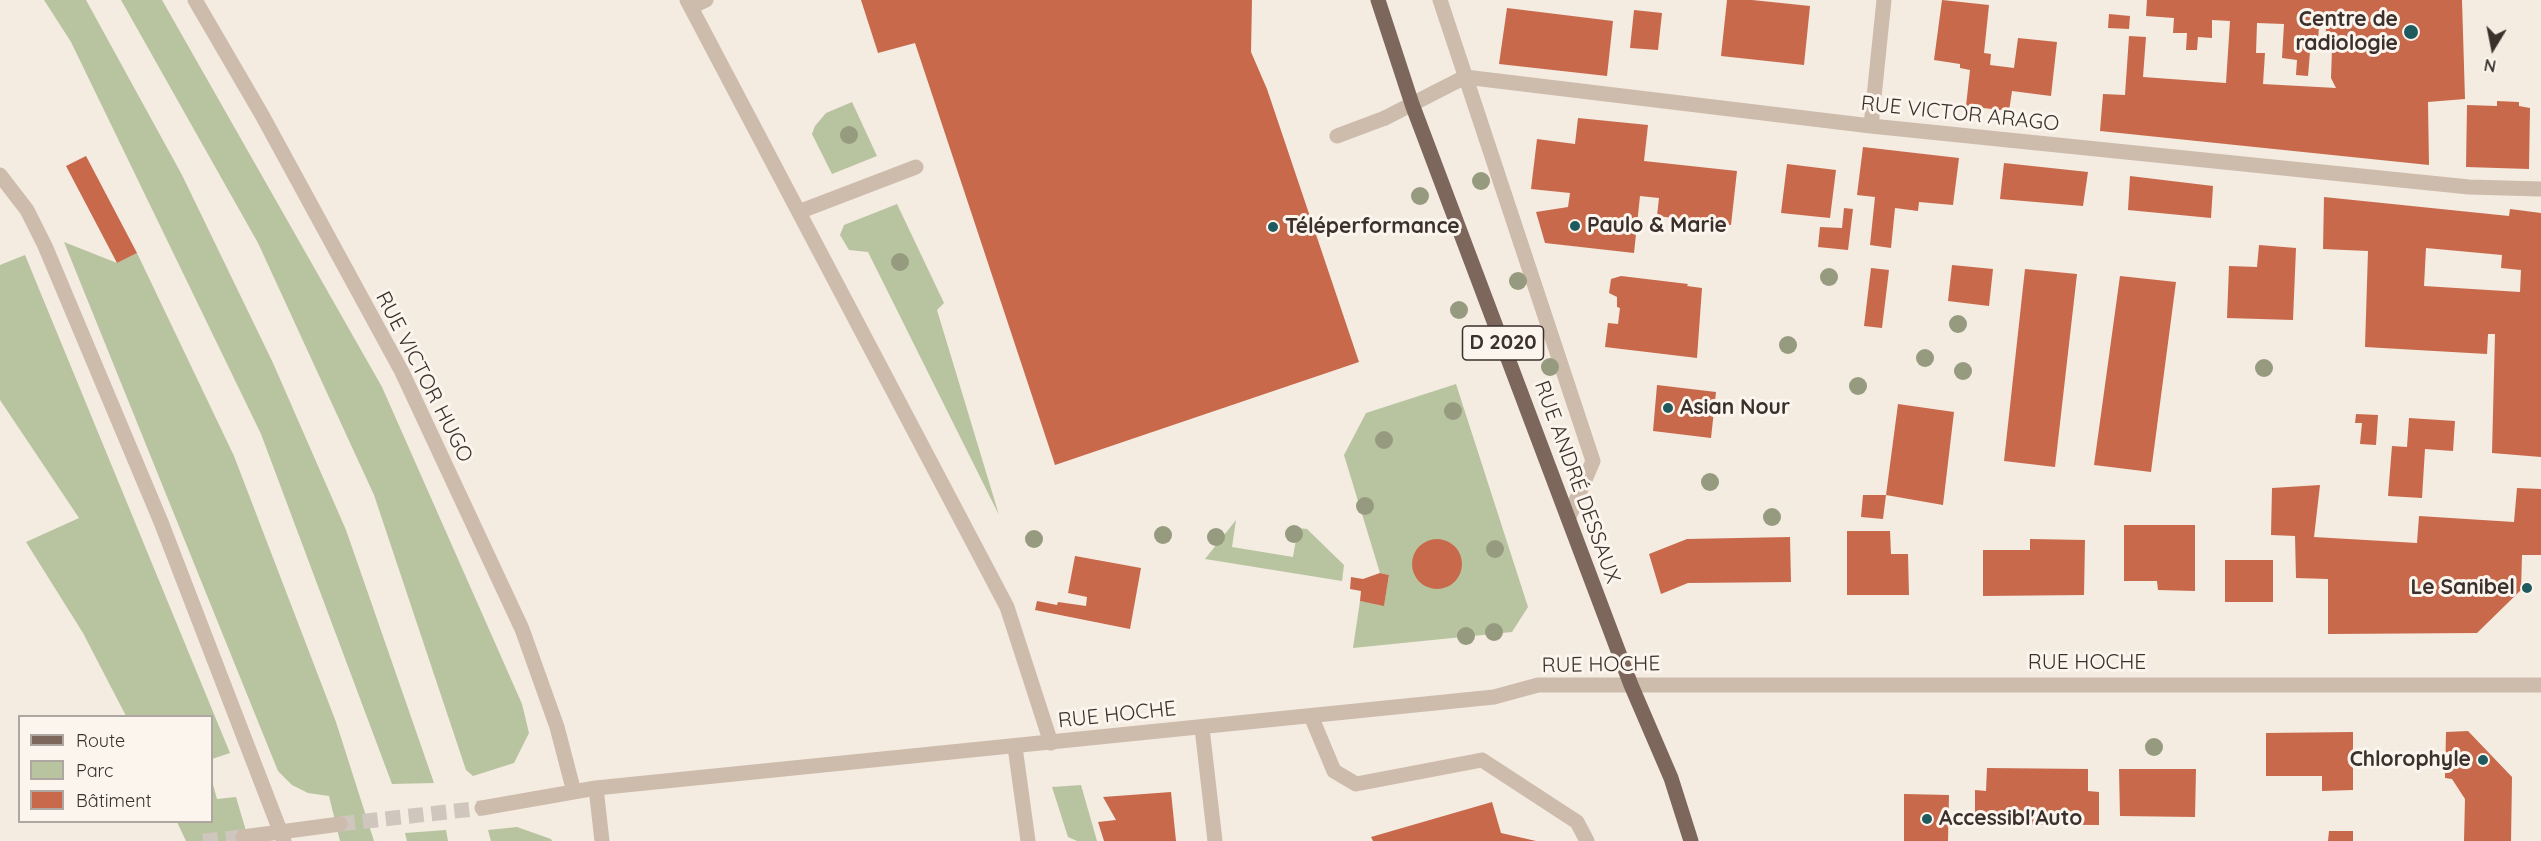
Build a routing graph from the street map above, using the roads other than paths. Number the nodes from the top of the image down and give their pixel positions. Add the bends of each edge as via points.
1 (195, 0) edge
2 (706, 0) edge
3 (1378, 0) edge
4 (1440, 0) edge
5 (1884, 0) edge
6 (689, 4) edge
7 (1465, 77) junction
8 (1412, 104) junction
9 (1871, 126) junction
10 (1337, 136) dead end
11 (916, 167) dead end
12 (0, 175) edge
13 (2541, 189) edge
14 (801, 212) junction
15 (1569, 517) junction
16 (1631, 685) junction
17 (2541, 685) edge
18 (1311, 716) junction
19 (1202, 728) junction
20 (1051, 743) junction
21 (1015, 747) junction
22 (596, 788) junction
23 (574, 792) junction
24 (482, 808) tunnel mouth
25 (340, 824) tunnel mouth
26 (283, 836) edge
27 (243, 837) dead end
28 (602, 841) edge
29 (1028, 841) edge
30 (1215, 841) edge
31 (1587, 841) edge
32 (1691, 841) edge

1 - 23 street, RUE VICTOR HUGO via 402,372 522,629 557,727
2 - 6 street
3 - 8 main road, RUE ANDRÉ DESSAUX / D 2020
4 - 7 street
5 - 9 street
6 - 14 street
7 - 8 street
7 - 9 street, RUE VICTOR ARAGO
7 - 15 street via 1593,461
8 - 10 street
8 - 15 main road, RUE ANDRÉ DESSAUX / D 2020
9 - 13 street, RUE VICTOR ARAGO via 2469,187
11 - 14 street
12 - 26 street via 27,210 45,246 161,522
14 - 20 street via 1007,607
15 - 16 main road, RUE ANDRÉ DESSAUX / D 2020
16 - 17 street, RUE HOCHE
16 - 18 street, RUE HOCHE via 1538,685 1494,697
16 - 32 main road, RUE ANDRÉ DESSAUX / D 2020 via 1671,778
18 - 19 street, RUE HOCHE
18 - 31 street via 1334,771 1356,784 1482,760 1577,822
19 - 20 street, RUE HOCHE
19 - 30 street
20 - 21 street, RUE HOCHE
21 - 22 street, RUE HOCHE
21 - 29 street
22 - 23 street, RUE HOCHE
22 - 28 street
23 - 24 street, RUE HOCHE
25 - 26 street
26 - 27 street

